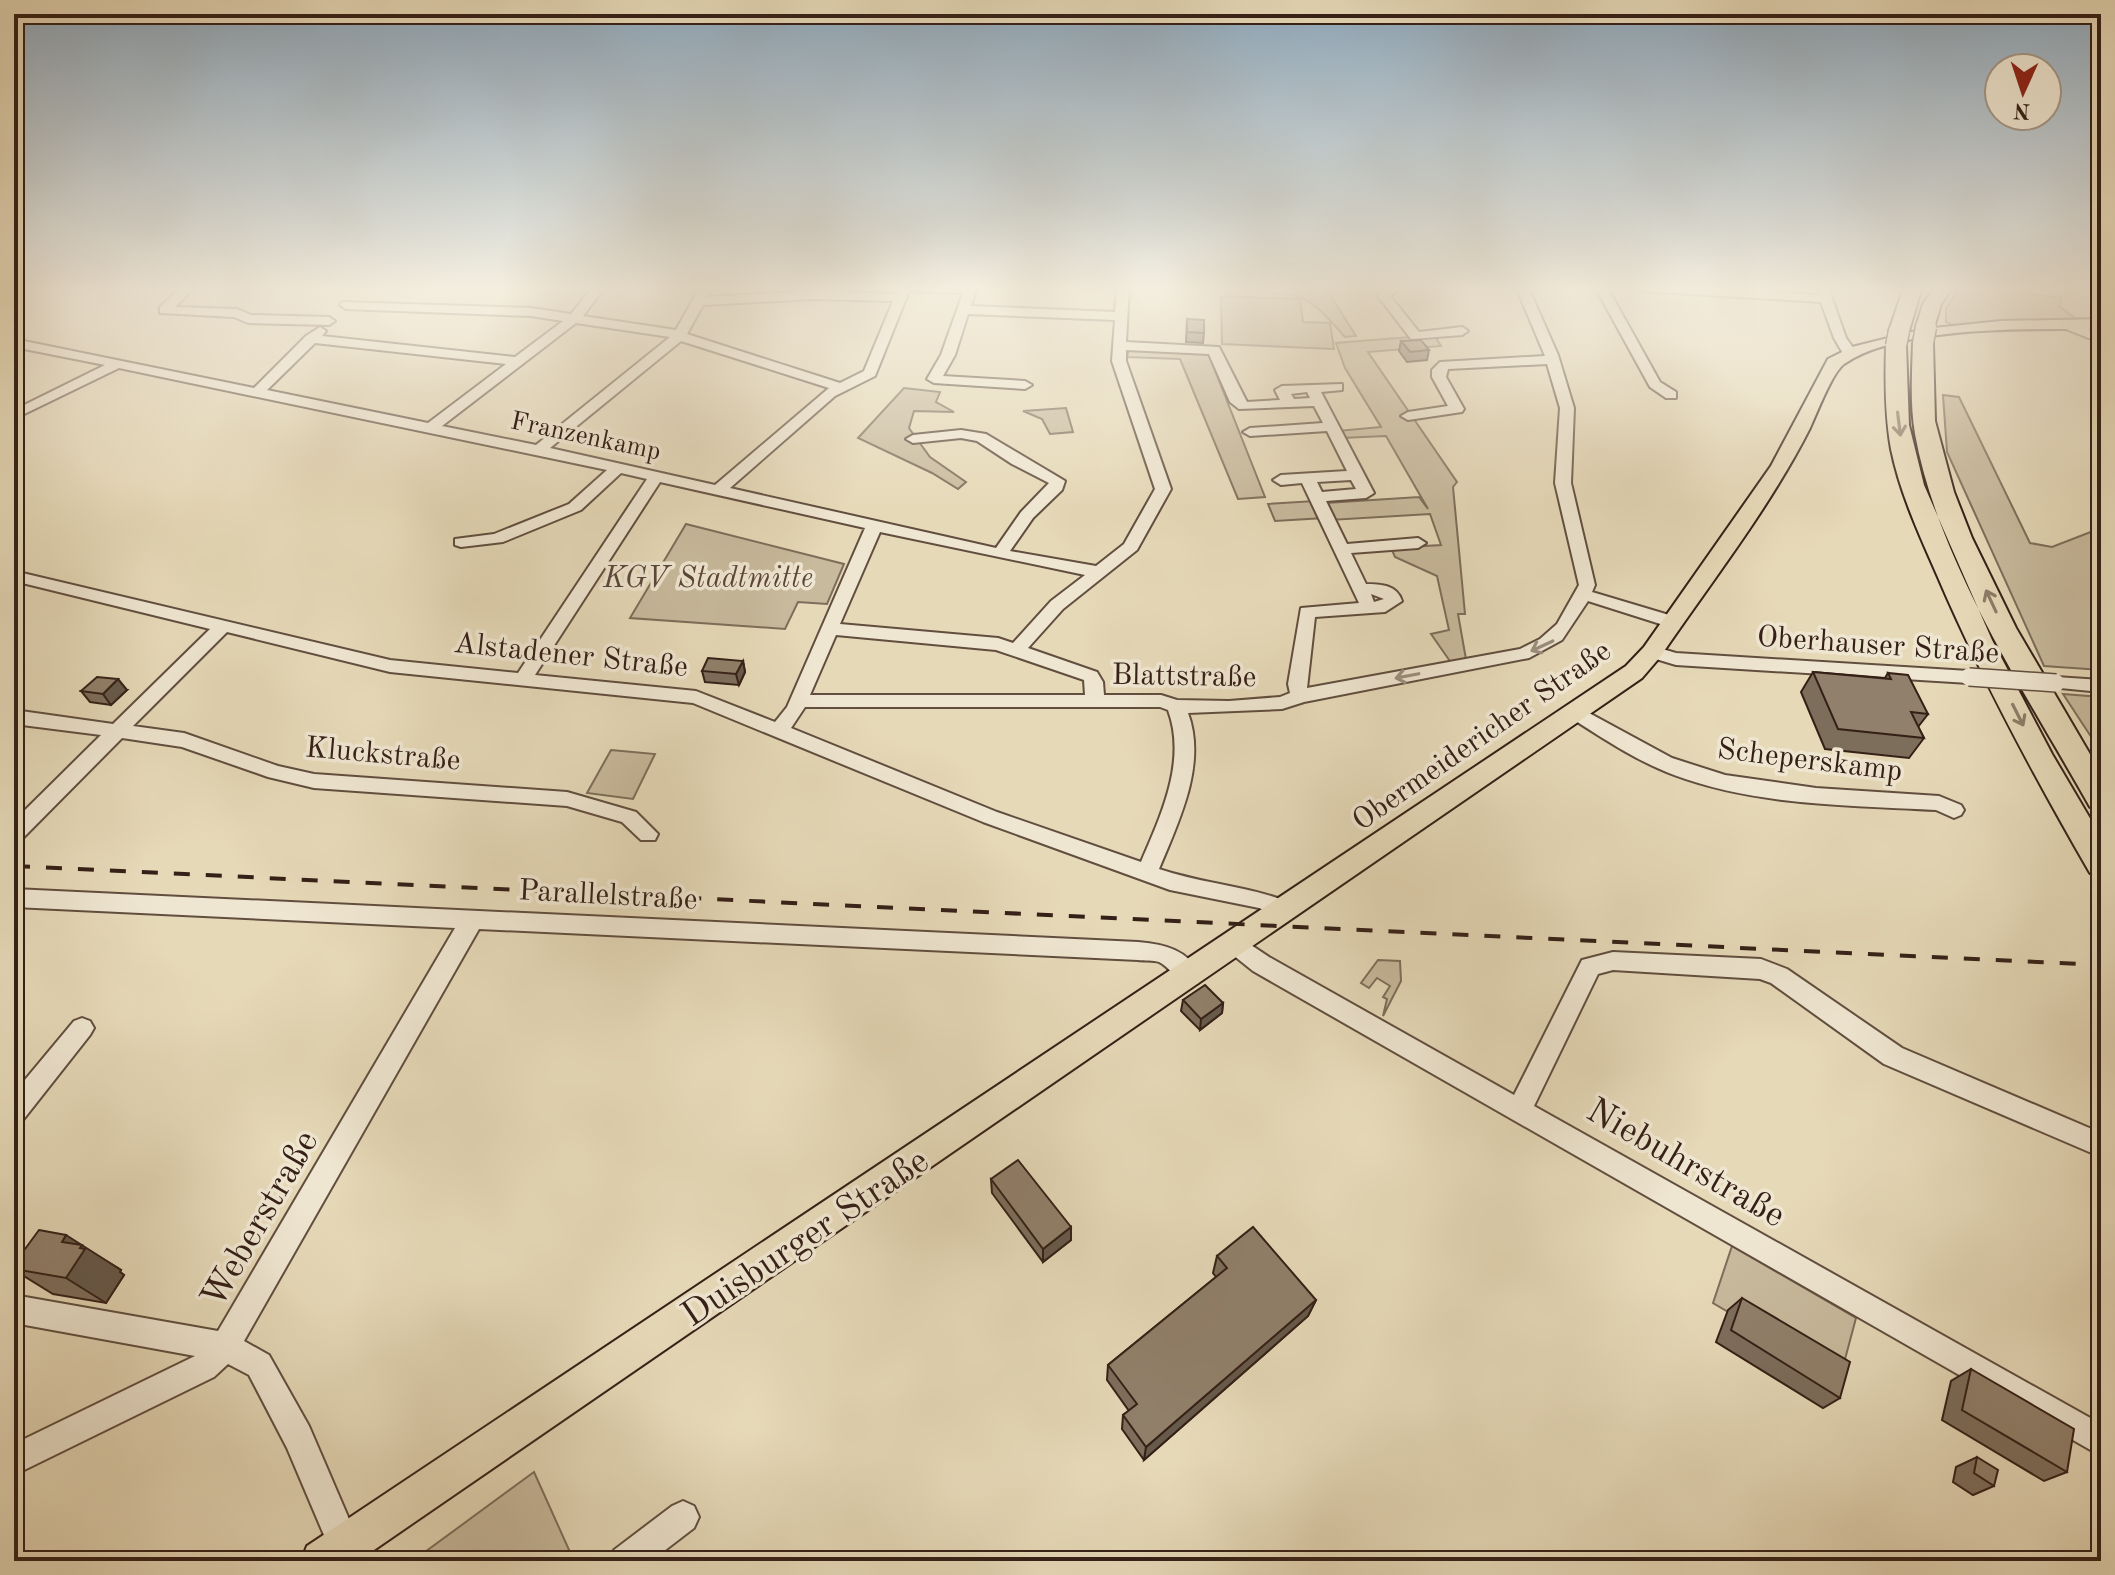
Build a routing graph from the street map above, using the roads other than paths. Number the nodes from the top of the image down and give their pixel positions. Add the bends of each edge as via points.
1 (101, 360) edge
2 (289, 360) edge
3 (513, 360) edge
4 (649, 360) edge
5 (751, 360) edge
6 (876, 360) edge
7 (945, 360) edge
8 (1119, 360) edge
9 (1219, 360) edge
10 (1516, 360) edge
11 (1552, 360) edge
12 (1641, 360) edge
13 (1837, 360) edge
14 (1896, 360) edge
15 (1923, 360) edge
16 (518, 361) joint
17 (118, 364) junction
18 (1025, 385) dead end
19 (839, 387) junction
20 (1337, 387) dead end
21 (1312, 388) junction
22 (257, 392) junction
23 (1671, 395) dead end
24 (1319, 402) junction
25 (1289, 404) junction
26 (14, 415) edge
27 (1408, 416) dead end
28 (432, 427) junction
29 (1330, 427) junction
30 (1250, 432) dead end
31 (913, 439) dead end
32 (539, 450) junction
33 (619, 467) junction
34 (657, 475) junction
35 (1356, 475) junction
36 (1308, 479) junction
37 (1281, 480) dead end
38 (720, 489) junction
39 (1320, 504) junction
40 (875, 524) junction
41 (461, 542) dead end
42 (1418, 543) dead end
43 (1342, 549) junction
44 (1000, 554) junction
45 (1099, 572) junction
46 (14, 576) edge
47 (1361, 589) junction
48 (1582, 594) junction
49 (1369, 608) junction
50 (1673, 622) junction
51 (224, 625) junction
52 (829, 629) junction
53 (1017, 649) junction
54 (1652, 652) junction
55 (523, 679) junction
56 (2101, 686) edge
57 (1300, 696) junction
58 (798, 701) junction
59 (1095, 701) junction
60 (1176, 706) junction
61 (1578, 713) junction
62 (14, 717) edge
63 (121, 730) junction
64 (779, 730) junction
65 (2101, 799) edge
66 (1954, 810) dead end
67 (14, 834) edge
68 (648, 834) dead end
69 (2101, 864) edge
70 (1147, 873) junction
71 (14, 898) edge
72 (1286, 910) junction
73 (475, 918) junction
74 (1236, 944) junction
75 (1190, 976) junction
76 (82, 1028) dead end
77 (1520, 1109) junction
78 (14, 1112) edge
79 (2101, 1145) edge
80 (14, 1309) edge
81 (225, 1347) junction
82 (2101, 1441) edge
83 (14, 1460) edge
84 (683, 1517) dead end
85 (339, 1556) edge
86 (625, 1561) edge

1 - 17 street, Franzenkamp
2 - 22 street
3 - 16 street
4 - 32 street
5 - 19 street
6 - 19 street via 871,372
7 - 18 street via 934,379
8 - 45 street via 1163,489 1131,547
9 - 25 street via 1238,404
10 - 27 street via 1445,365 1439,377 1457,409
11 - 48 street via 1568,411 1563,480 1587,582
12 - 23 street via 1653,382
13 - 50 main road, Obermeidericher Straße via 1781,466
14 -> 69 highway via 1901,440 1922,509 1970,624
65 -> 15 highway via 2006,635 1952,516 1928,446 1921,398
16 - 28 street
17 - 22 street, Franzenkamp
17 - 26 street
19 - 38 street
20 - 21 street
21 - 24 street
21 - 25 street via 1282,390
22 - 28 street, Franzenkamp
24 - 25 street
24 - 29 street
28 - 32 street, Franzenkamp
29 - 30 street
29 - 35 street
31 - 44 street via 981,437 1057,481
32 - 33 street, Franzenkamp
33 - 34 street, Franzenkamp
33 - 41 street via 575,507 497,539
34 - 38 street, Franzenkamp
34 - 55 street
35 - 36 street
35 - 39 street via 1366,493
36 - 37 street
36 - 39 street
38 - 40 street, Franzenkamp
39 - 43 street
40 - 44 street, Franzenkamp
40 - 52 street
42 - 43 street
43 - 47 street
44 - 45 street, Franzenkamp
45 - 53 street via 1057,605
46 - 51 street, Alstadener Straße
47 - 49 street
47 - 49 street via 1380,589 1392,596 1388,607
48 - 50 street
48 -> 57 street, Blattstraße via 1558,637 1535,651
49 - 57 street via 1307,612
50 - 54 main road, Obermeidericher Straße
51 - 55 street, Alstadener Straße via 382,665
51 - 63 street
52 - 53 street
52 - 58 street
53 - 59 street via 1091,676
54 - 56 street, Oberhauser Straße, bridge via 1676,659
54 - 61 main road, Obermeidericher Straße
55 - 64 street, Alstadener Straße via 689,695
57 - 60 street, Blattstraße via 1270,705
58 - 59 street, Blattstraße
58 - 64 street
59 - 60 street, Blattstraße via 1161,701
60 - 70 street via 1183,736 1180,783
61 - 66 street, Scheperskamp via 1636,751 1696,775 1780,790 1939,803
61 - 72 main road, Obermeidericher Straße
62 - 63 street, Kluckstraße
63 - 67 street
63 - 68 street, Kluckstraße via 202,744 314,781 524,794 585,803 629,817
64 - 70 street, Alstadener Straße via 962,807
70 - 72 street, Alstadener Straße
71 - 73 street, Parallelstraße
72 - 74 main road, Duisburger Straße
73 - 75 street, Parallelstraße via 1164,953
73 - 81 street, Weberstraße
74 - 75 main road, Duisburger Straße
74 - 77 street, Niebuhrstraße via 1261,964
75 - 85 main road, Duisburger Straße
76 - 78 street
77 - 79 street via 1590,967 1613,961 1761,969 1779,976 1893,1056
77 - 82 street, Niebuhrstraße
80 - 81 street
81 - 83 street, Weberstraße via 204,1367
81 - 85 street via 259,1365 267,1376 298,1437
84 - 86 street

